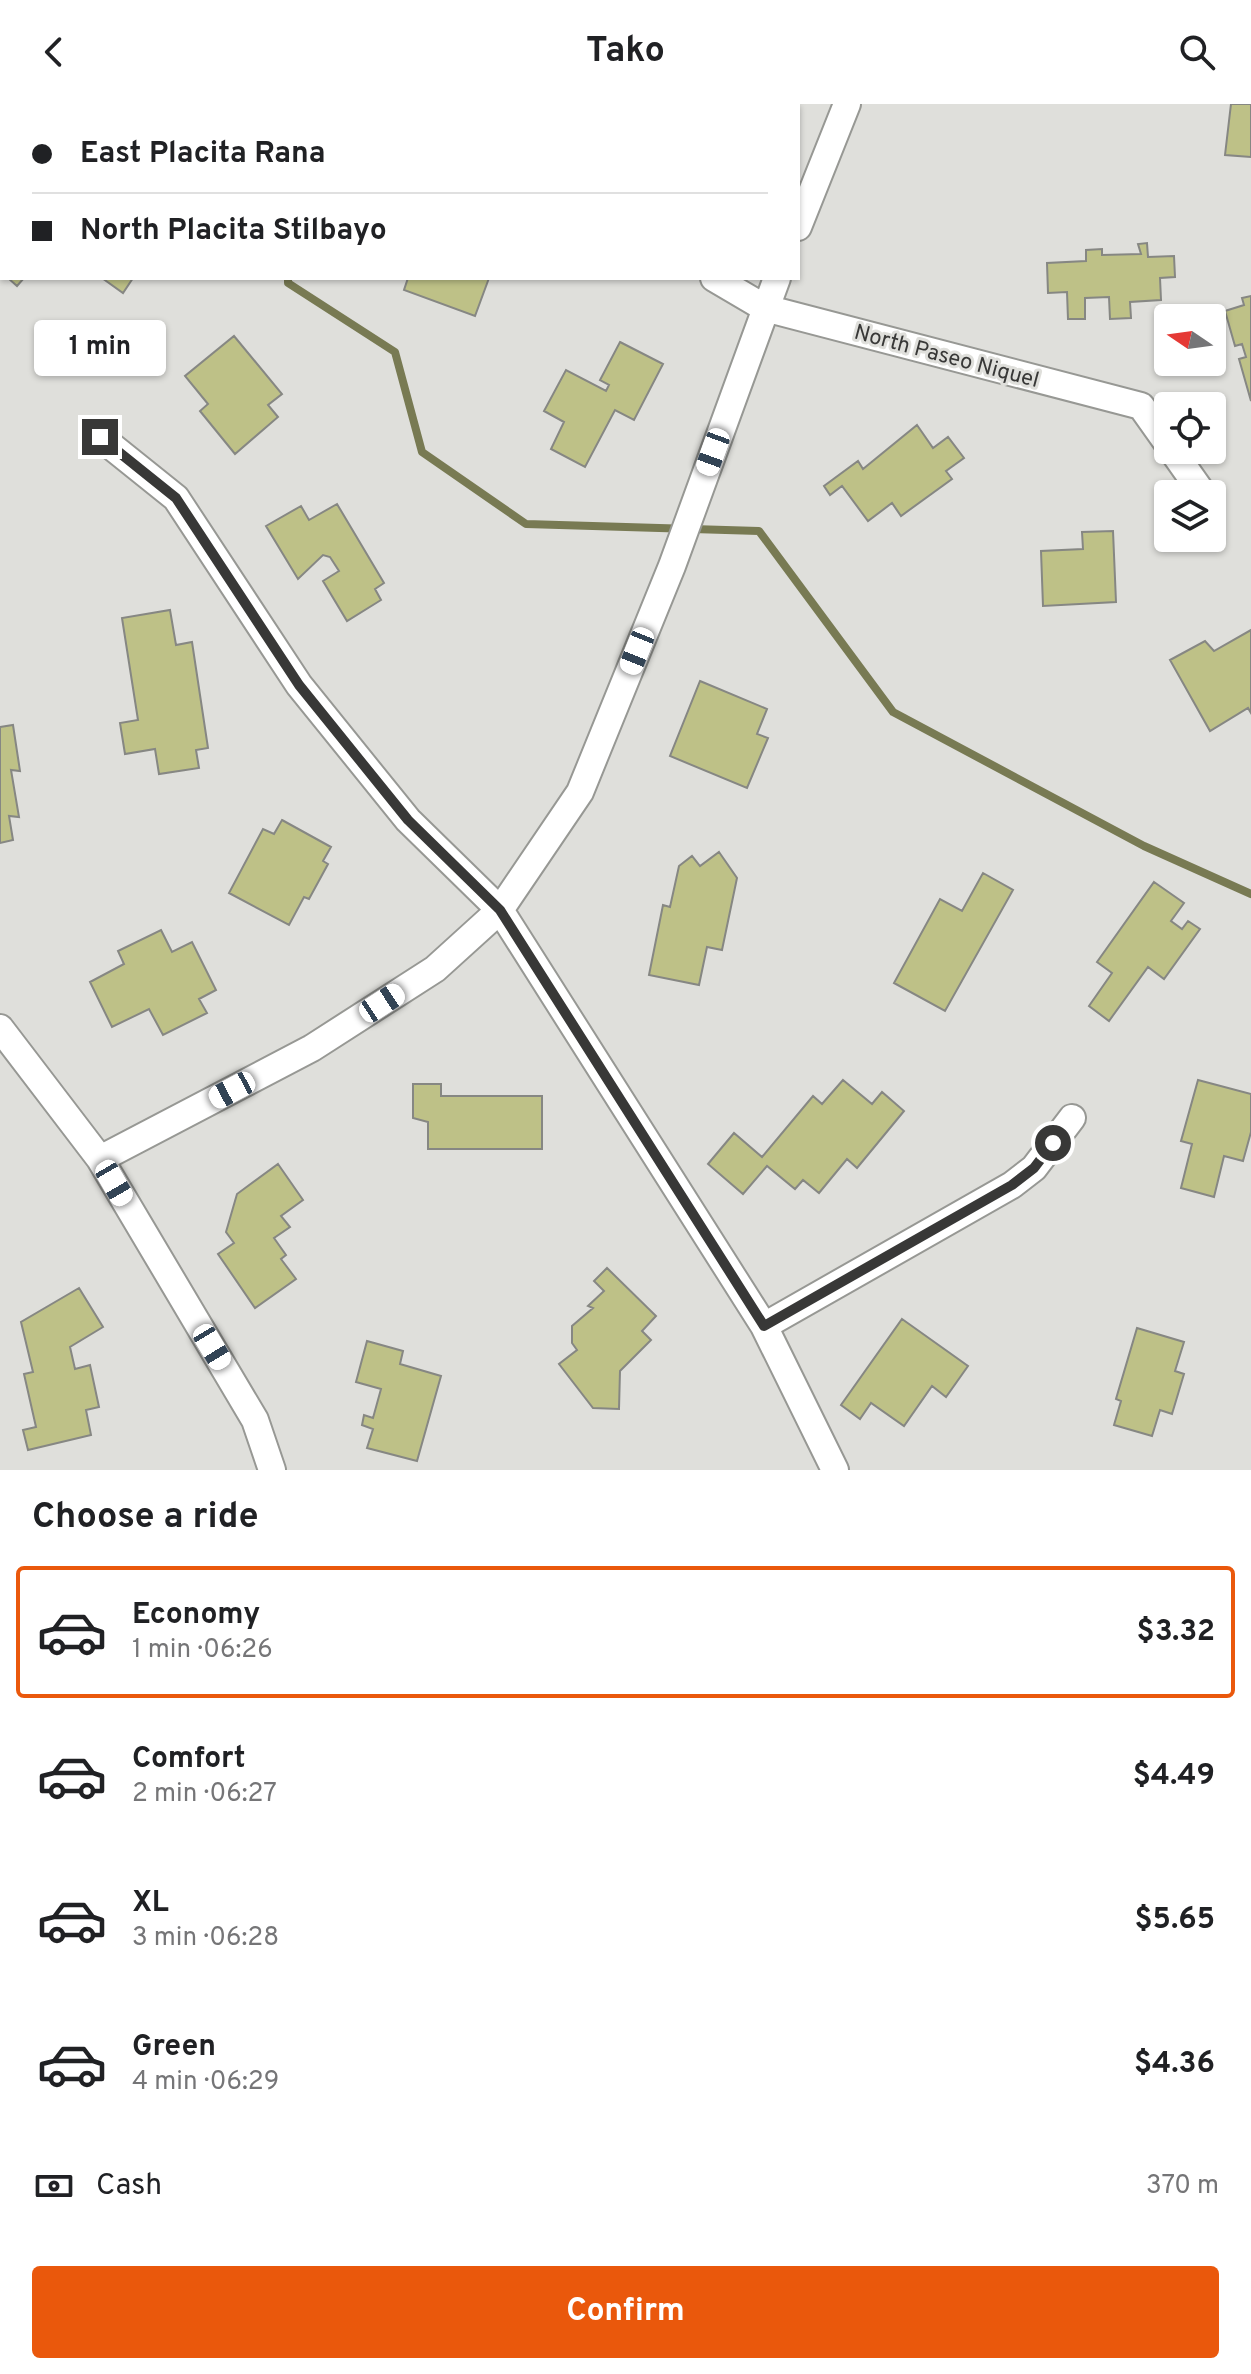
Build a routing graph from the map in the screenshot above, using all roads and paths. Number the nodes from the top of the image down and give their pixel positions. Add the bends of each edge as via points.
1 (847, 104) edge
2 (800, 222) edge
3 (717, 280) edge
4 (776, 280) edge
5 (765, 308) junction
6 (1154, 424) edge
7 (100, 437) dead end
8 (500, 910) junction
9 (0, 1028) edge
10 (1072, 1118) dead end
11 (100, 1159) junction
12 (764, 1326) junction
13 (272, 1470) edge
14 (835, 1470) edge

1 - 2 street
3 - 5 street, North Paseo Niquel
4 - 5 street
5 - 6 street, North Paseo Niquel via 1141,406
5 - 8 street via 672,566 580,792
7 - 8 street via 176,498 299,685 408,820
8 - 11 street via 435,969 312,1048
8 - 12 street
9 - 11 street
10 - 12 street via 1034,1168 1012,1185
11 - 13 street via 255,1420
12 - 14 street

